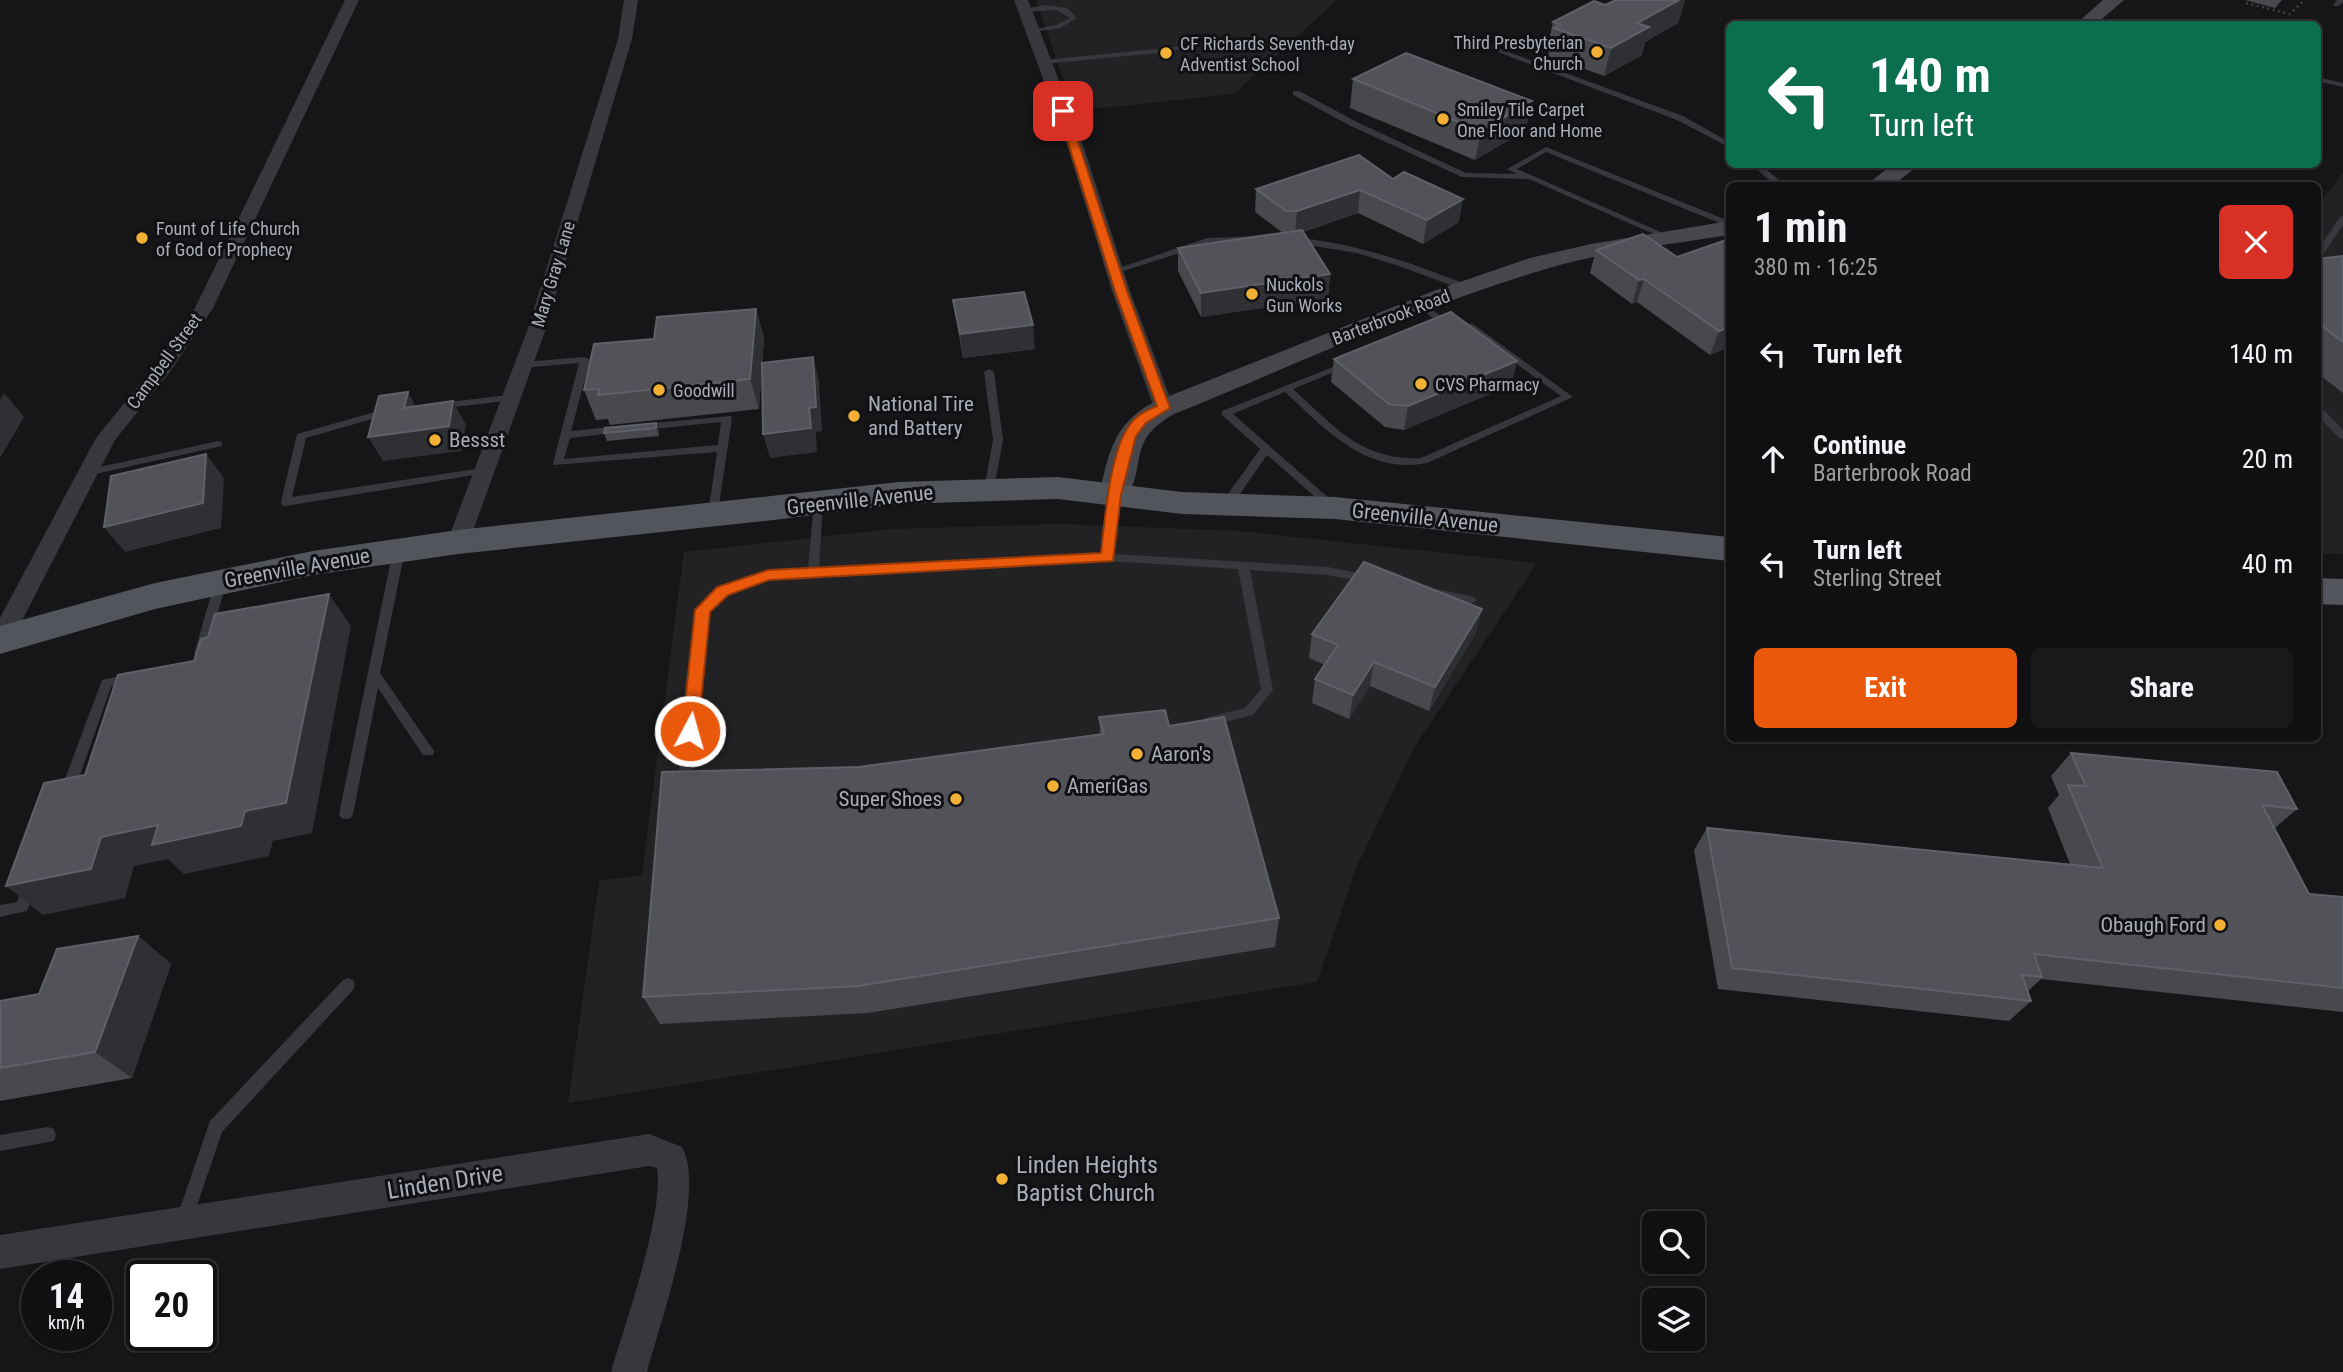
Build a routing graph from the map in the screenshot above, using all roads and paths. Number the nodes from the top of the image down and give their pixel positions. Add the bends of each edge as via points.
1 (352, 0) edge
2 (631, 0) edge
3 (2116, 0) edge
4 (2304, 0) edge
5 (2246, 3) dead end
6 (1023, 5) edge
7 (2089, 21) edge
8 (1032, 31) junction
9 (1471, 40) dead end
10 (1183, 42) dead end
11 (1044, 62) junction
12 (2321, 80) edge
13 (2343, 85) edge
14 (1296, 93) dead end
15 (1726, 143) edge
16 (1760, 168) edge
17 (1903, 168) edge
18 (1530, 177) junction
19 (1777, 182) edge
20 (1882, 182) edge
21 (2343, 219) edge
22 (1726, 225) edge
23 (1726, 227) edge
24 (1668, 237) junction
25 (2321, 251) edge
26 (1114, 271) junction
27 (1466, 288) junction
28 (1421, 304) junction
29 (1448, 325) junction
30 (1436, 330) edge
31 (1468, 340) edge
32 (599, 357) edge
33 (1361, 359) edge
34 (585, 360) junction
35 (1497, 362) edge
36 (523, 365) junction
37 (1525, 366) junction
38 (989, 372) dead end
39 (1286, 388) junction
40 (510, 398) junction
41 (429, 407) edge
42 (1164, 408) junction
43 (403, 410) edge
44 (2321, 413) edge
45 (565, 435) junction
46 (2343, 436) edge
47 (218, 444) dead end
48 (723, 448) junction
49 (1356, 449) joint
50 (1265, 450) junction
51 (482, 471) junction
52 (86, 473) junction
53 (989, 489) junction
54 (1114, 495) junction
55 (818, 504) junction
56 (1227, 504) junction
57 (1335, 508) junction
58 (713, 515) junction
59 (458, 542) junction
60 (1726, 549) edge
61 (399, 550) junction
62 (1108, 557) junction
63 (1243, 565) junction
64 (813, 573) junction
65 (222, 580) junction
66 (1380, 581) edge
67 (1419, 589) edge
68 (2321, 592) edge
69 (2343, 592) edge
70 (1471, 600) dead end
71 (0, 640) edge
72 (197, 666) edge
73 (374, 673) junction
74 (145, 676) edge
75 (1190, 724) edge
76 (428, 751) dead end
77 (711, 778) edge
78 (63, 804) edge
79 (346, 814) dead end
80 (36, 870) edge
81 (0, 911) edge
82 (348, 985) dead end
83 (48, 1135) dead end
84 (0, 1143) edge
85 (183, 1223) junction
86 (0, 1252) edge
87 (629, 1372) edge

1 - 52 street, Campbell Street via 204,307 162,369 106,438
2 - 36 street, Mary Gray Lane via 625,39
3 - 7 street
4 - 5 path via 2290,14
6 - 8 street
6 - 8 lane via 1062,9 1074,18 1058,27
8 - 11 street
9 - 15 lane via 1680,118
10 - 11 lane via 1184,47 1167,50
11 - 26 street
12 - 13 lane
14 - 18 lane via 1465,175
16 - 19 lane
17 - 20 street
18 - 22 lane via 1511,169 1546,149
18 - 24 lane
21 - 25 lane
23 - 24 street, Barterbrook Road
24 - 27 street, Barterbrook Road via 1569,255
26 - 27 lane via 1207,241 1319,241 1365,250
26 - 42 street
27 - 28 street, Barterbrook Road
28 - 29 lane
28 - 42 street, Barterbrook Road
29 - 30 lane
29 - 31 lane
29 - 37 lane via 1470,326
32 - 34 lane
33 - 39 lane
34 - 36 lane
34 - 45 lane
35 - 37 lane
36 - 40 street, Mary Gray Lane
37 - 49 lane via 1567,397 1423,461 1383,462
38 - 53 lane via 998,440
39 - 49 lane
39 - 50 lane via 1226,413
40 - 41 lane
40 - 51 street, Mary Gray Lane
42 - 54 street, Barterbrook Road via 1132,430
43 - 51 lane via 301,436 286,502
44 - 46 lane
45 - 48 lane via 727,418
45 - 48 lane via 558,463
47 - 52 lane
48 - 58 lane
50 - 56 lane
50 - 57 lane
51 - 59 street, Mary Gray Lane
52 - 71 street, Campbell Street
53 - 54 main road, Greenville Avenue via 1058,488
53 - 55 main road, Greenville Avenue via 899,493
54 - 56 main road, Greenville Avenue
54 - 62 lane
55 - 58 main road, Greenville Avenue
55 - 64 lane
56 - 57 main road, Greenville Avenue
57 - 60 main road, Greenville Avenue
58 - 59 main road, Greenville Avenue
59 - 61 main road, Greenville Avenue
61 - 65 main road, Greenville Avenue
61 - 73 lane
62 - 63 lane
62 - 64 lane
63 - 66 lane via 1328,571
63 - 75 lane via 1267,690 1249,712
64 - 77 lane via 768,575 722,591 703,610 685,779
65 - 71 main road, Greenville Avenue
65 - 72 lane
67 - 70 lane
68 - 69 main road
73 - 76 lane
73 - 79 lane
74 - 78 lane via 106,683
80 - 81 lane via 22,907
82 - 85 lane via 216,1127
83 - 84 lane
85 - 86 street, Linden Drive
85 - 87 street, Linden Drive via 632,1152 663,1153 674,1164 673,1195

